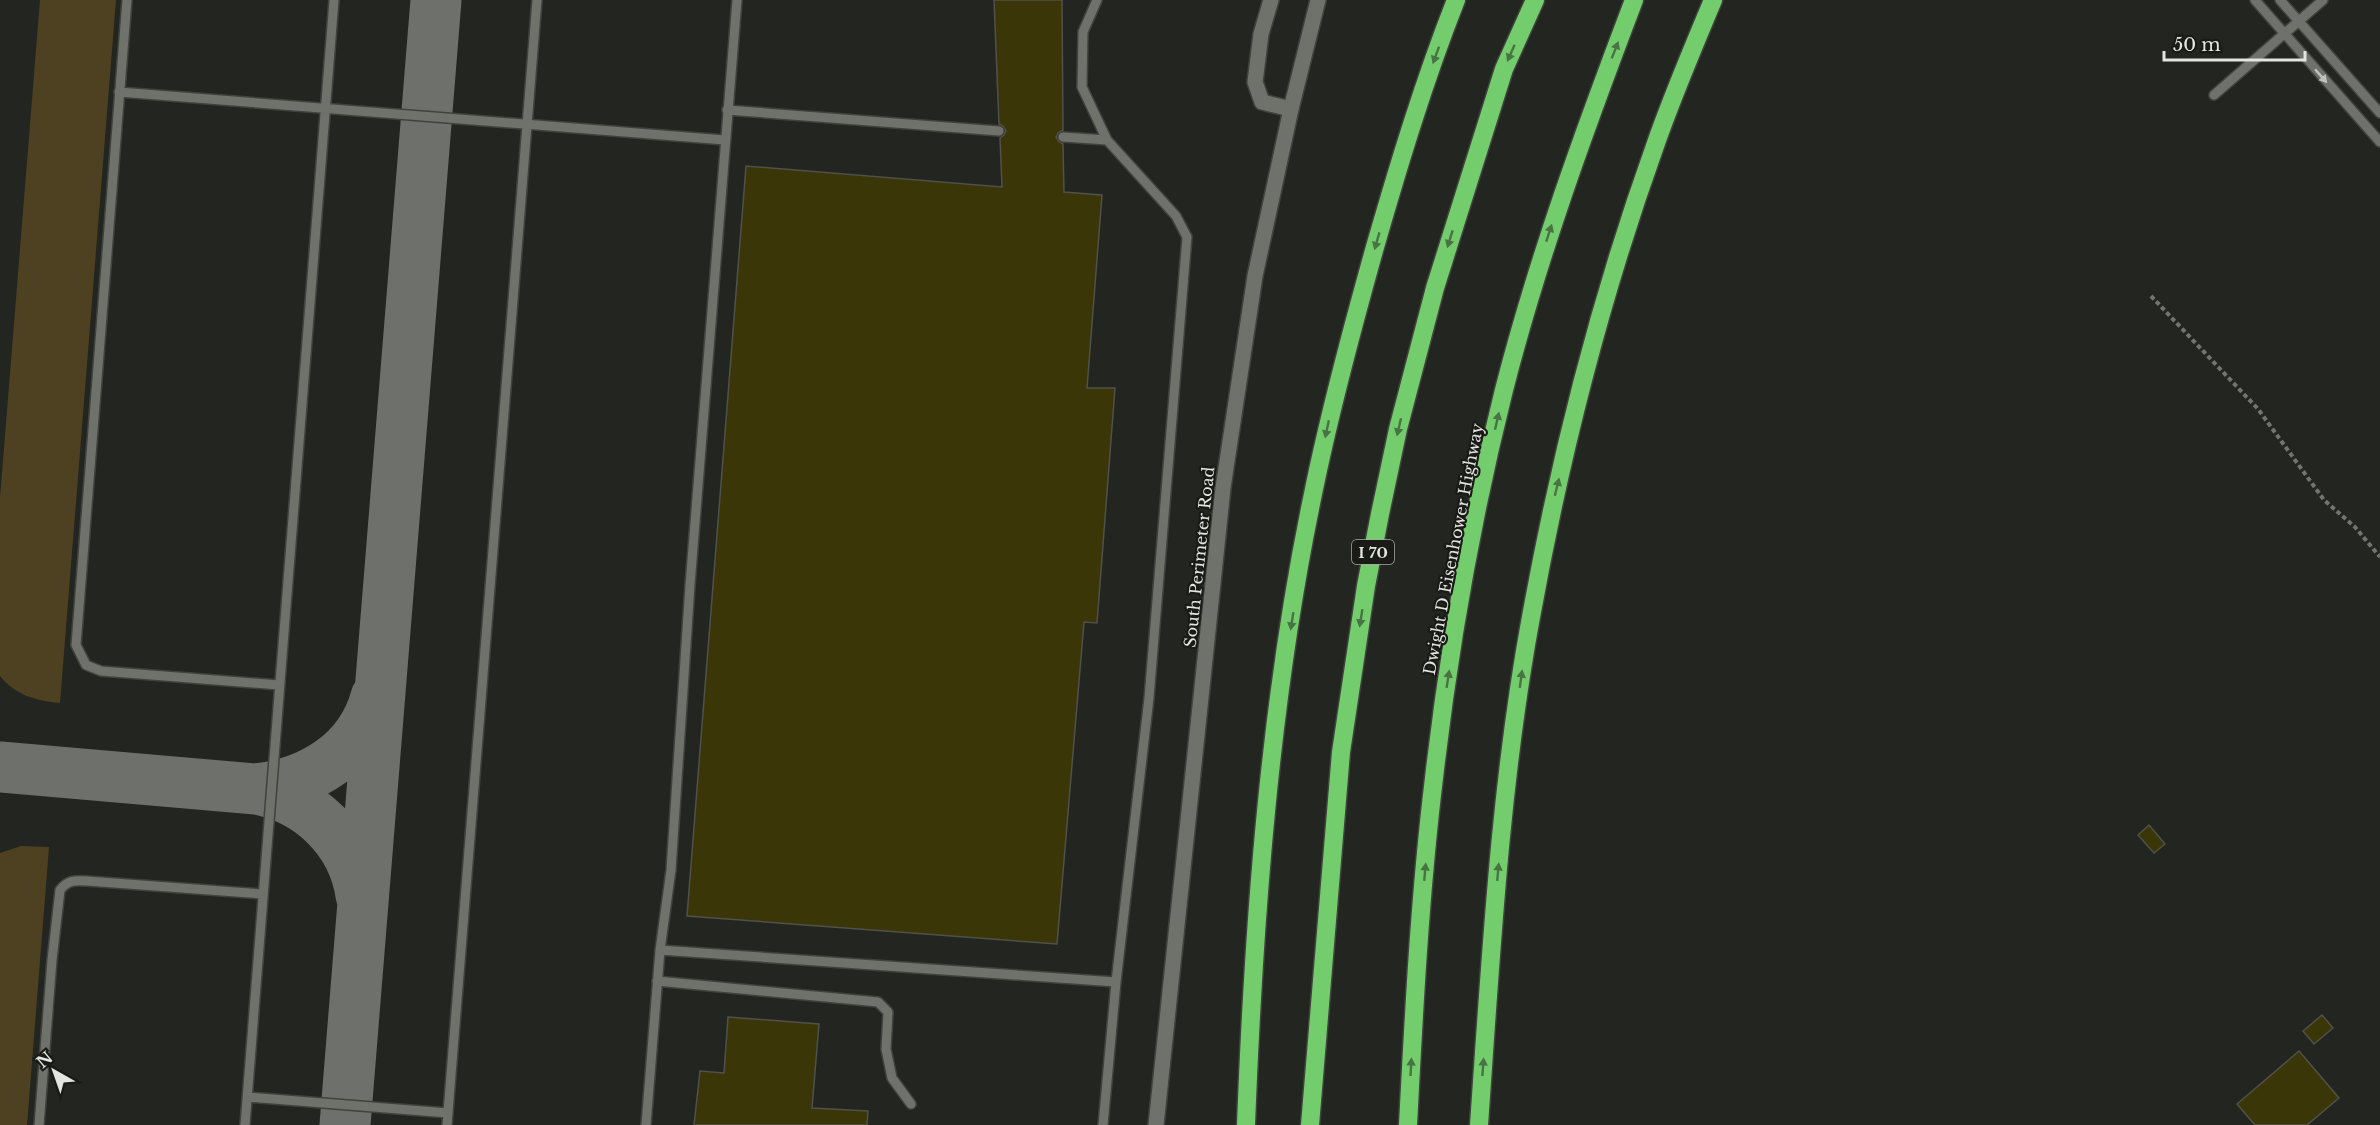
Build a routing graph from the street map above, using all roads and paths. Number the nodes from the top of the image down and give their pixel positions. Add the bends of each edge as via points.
1 (127, 0) edge
2 (334, 0) edge
3 (537, 0) edge
4 (736, 0) edge
5 (1097, 0) edge
6 (1271, 0) edge
7 (1318, 0) edge
8 (1456, 0) edge
9 (1535, 0) edge
10 (1634, 0) edge
11 (1713, 0) edge
12 (2255, 0) edge
13 (2280, 0) edge
14 (2323, 0) edge
15 (2299, 21) junction
16 (2284, 34) junction
17 (118, 92) junction
18 (2214, 95) dead end
19 (326, 108) junction
20 (1291, 108) junction
21 (727, 110) junction
22 (2380, 113) edge
23 (527, 124) junction
24 (999, 131) dead end
25 (1063, 137) dead end
26 (725, 140) junction
27 (1107, 140) junction
28 (2380, 142) edge
29 (2151, 296) dead end
30 (2380, 557) edge
31 (279, 686) junction
32 (262, 894) junction
33 (660, 950) junction
34 (657, 981) junction
35 (1116, 982) junction
36 (248, 1097) junction
37 (911, 1104) dead end
38 (448, 1113) junction
39 (39, 1125) edge
40 (245, 1125) edge
41 (447, 1125) edge
42 (646, 1125) edge
43 (1103, 1125) edge
44 (1156, 1125) edge
45 (1246, 1125) edge
46 (1310, 1125) edge
47 (1408, 1125) edge
48 (1479, 1125) edge

1 - 17 lane
2 - 19 lane
3 - 23 lane
4 - 21 lane
5 - 27 lane via 1083,32 1082,87
6 - 20 street via 1255,82 1262,102
7 - 20 street, South Perimeter Road
8 -> 45 highway via 1397,169 1340,375 1312,496 1285,661 1265,829 1250,1013
9 -> 46 highway, I 70 via 1504,69 1435,288 1380,514 1341,752
47 -> 10 highway, Dwight D Eisenhower Highway via 1433,780 1472,535 1532,288 1570,171
48 -> 11 highway via 1508,774 1523,661 1549,523 1588,361 1620,252 1655,145
12 - 16 lane
13 - 15 lane
14 - 15 lane
15 - 16 lane
15 - 22 lane
16 - 18 lane
16 -> 28 lane
17 - 19 lane
17 - 31 lane via 112,213 76,645 82,660 93,669
19 - 23 lane
19 - 31 lane
20 - 44 street, South Perimeter Road via 1255,276 1223,488
21 - 24 lane
21 - 26 lane
23 - 26 lane
23 - 38 lane
25 - 27 lane
26 - 33 lane via 674,758 671,870
27 - 35 lane via 1176,216 1187,237 1149,698
29 - 30 path via 2258,409 2324,500 2355,527
31 - 32 lane
32 - 36 lane
32 - 39 lane via 69,881 60,890
33 - 34 lane
33 - 35 lane
34 - 37 lane via 878,1002 888,1012 886,1049 891,1078
34 - 42 lane
35 - 43 lane
36 - 38 lane
36 - 40 lane
38 - 41 lane

